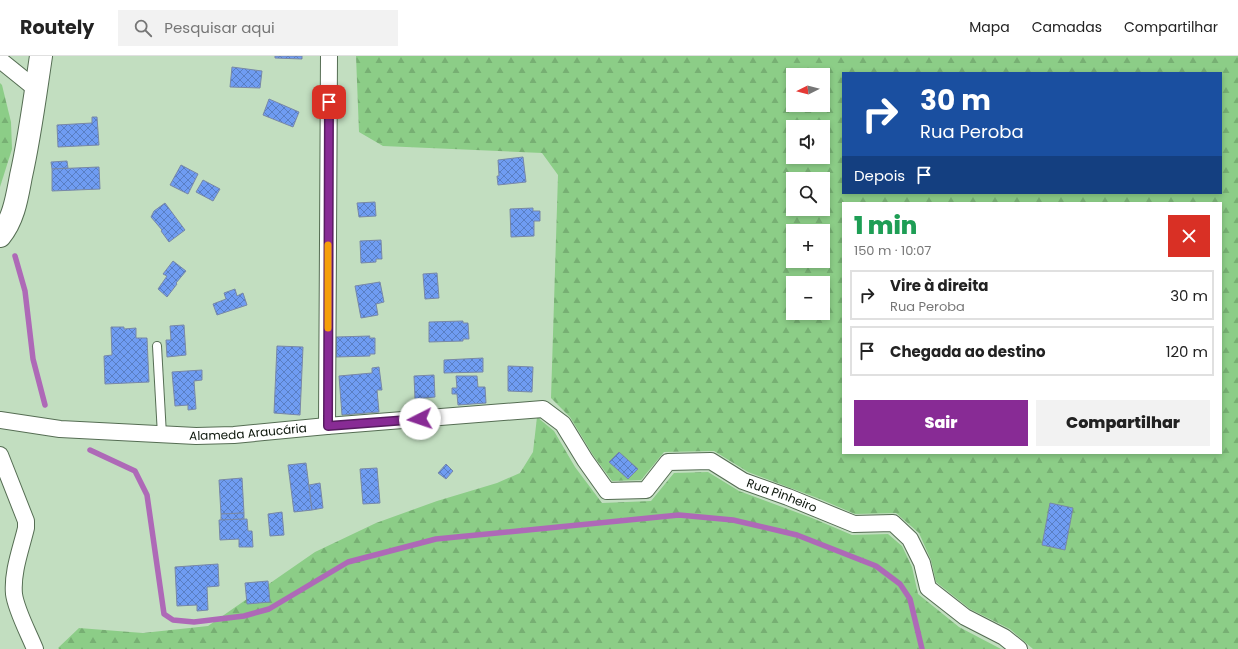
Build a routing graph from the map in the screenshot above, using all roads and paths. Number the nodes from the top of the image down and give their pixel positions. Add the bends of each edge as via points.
1 (41, 56) edge
2 (329, 56) edge
3 (0, 60) edge
4 (36, 89) junction
5 (0, 236) edge
6 (157, 346) dead end
7 (543, 409) joint
8 (0, 420) edge
9 (328, 426) junction
10 (162, 435) junction
11 (0, 455) edge
12 (35, 649) edge
13 (1018, 649) edge

1 - 4 main road
2 - 9 street
3 - 4 street
4 - 5 main road via 28,146 13,213
6 - 10 lane
7 - 9 street, Alameda Araucária
7 - 13 street, Rua Pinheiro via 563,424 584,460 607,491 646,490 668,462 711,461 743,481 854,524 893,523 910,539 922,563 928,588 965,617 1004,637
8 - 10 street, Alameda Araucária via 60,429
9 - 10 street, Alameda Araucária via 234,435
11 - 12 street via 26,522 16,568 14,594

